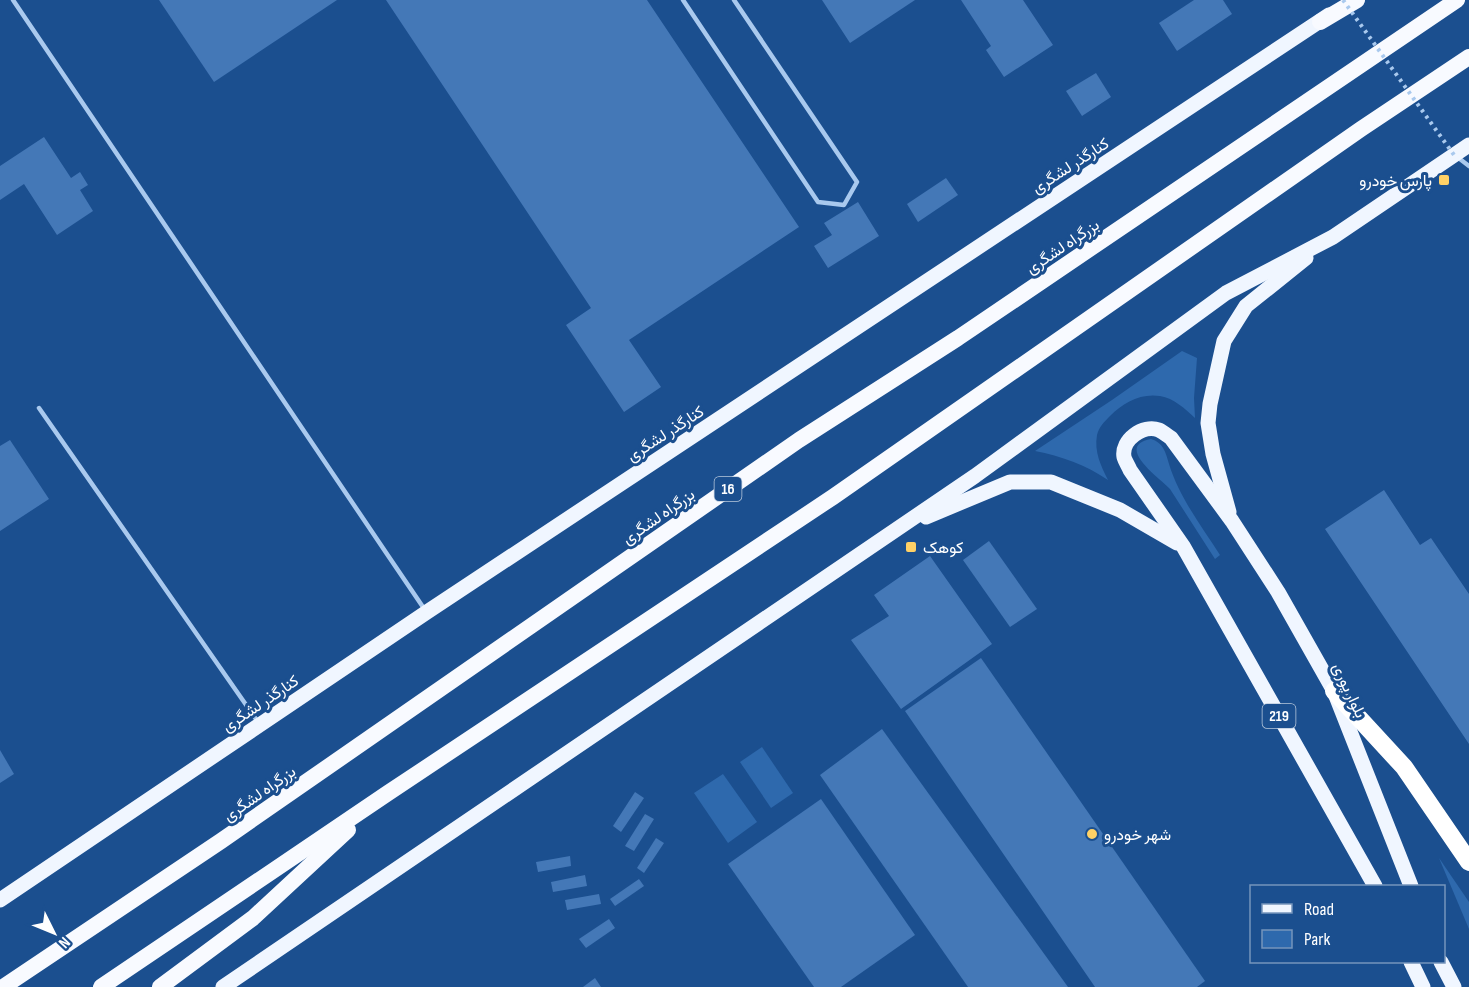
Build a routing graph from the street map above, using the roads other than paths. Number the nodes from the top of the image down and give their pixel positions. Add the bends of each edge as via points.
1 (13, 0) edge
2 (682, 0) edge
3 (734, 0) edge
4 (1352, 0) edge
5 (1357, 0) edge
6 (1457, 0) edge
7 (1320, 22) junction
8 (1469, 57) edge
9 (1469, 145) edge
10 (1454, 155) junction
11 (1469, 166) edge
12 (1333, 237) junction
13 (39, 408) dead end
14 (1232, 521) junction
15 (892, 531) junction
16 (1183, 546) junction
17 (427, 612) junction
18 (1334, 691) junction
19 (260, 724) junction
20 (388, 793) junction
21 (1469, 862) edge
22 (1374, 885) edge
23 (1411, 885) edge
24 (0, 900) edge
25 (1412, 963) edge
26 (1442, 963) edge
27 (3, 987) edge
28 (101, 987) edge
29 (160, 987) edge
30 (223, 987) edge
31 (1424, 987) edge
32 (1454, 987) edge

1 - 17 lane
2 - 3 lane via 818,202 844,205 857,182
4 - 7 main road, کنارگذر لشگری
5 - 7 highway
6 - 27 highway, بزرگراه لشگری / 16 via 968,332 799,440 231,834
7 - 17 main road, کنارگذر لشگری
8 - 20 highway via 832,497
9 - 10 main road
10 - 11 lane
10 - 12 main road
12 - 14 main road via 1246,306 1224,340 1208,423
12 - 15 main road via 1226,293 975,476
13 - 19 lane
14 - 16 main road via 1171,438 1160,430 1141,430 1126,444 1124,457
14 - 18 main road, بلوار پوری
15 - 16 main road via 1011,482 1051,482 1120,510
15 - 30 main road
16 - 22 main road, 219
17 - 19 main road, کنارگذر لشگری
18 - 21 highway via 1404,767
18 - 23 main road, بلوار پوری
19 - 24 main road, کنارگذر لشگری
20 - 28 highway
20 - 29 highway via 254,918
25 - 31 main road
26 - 32 main road

